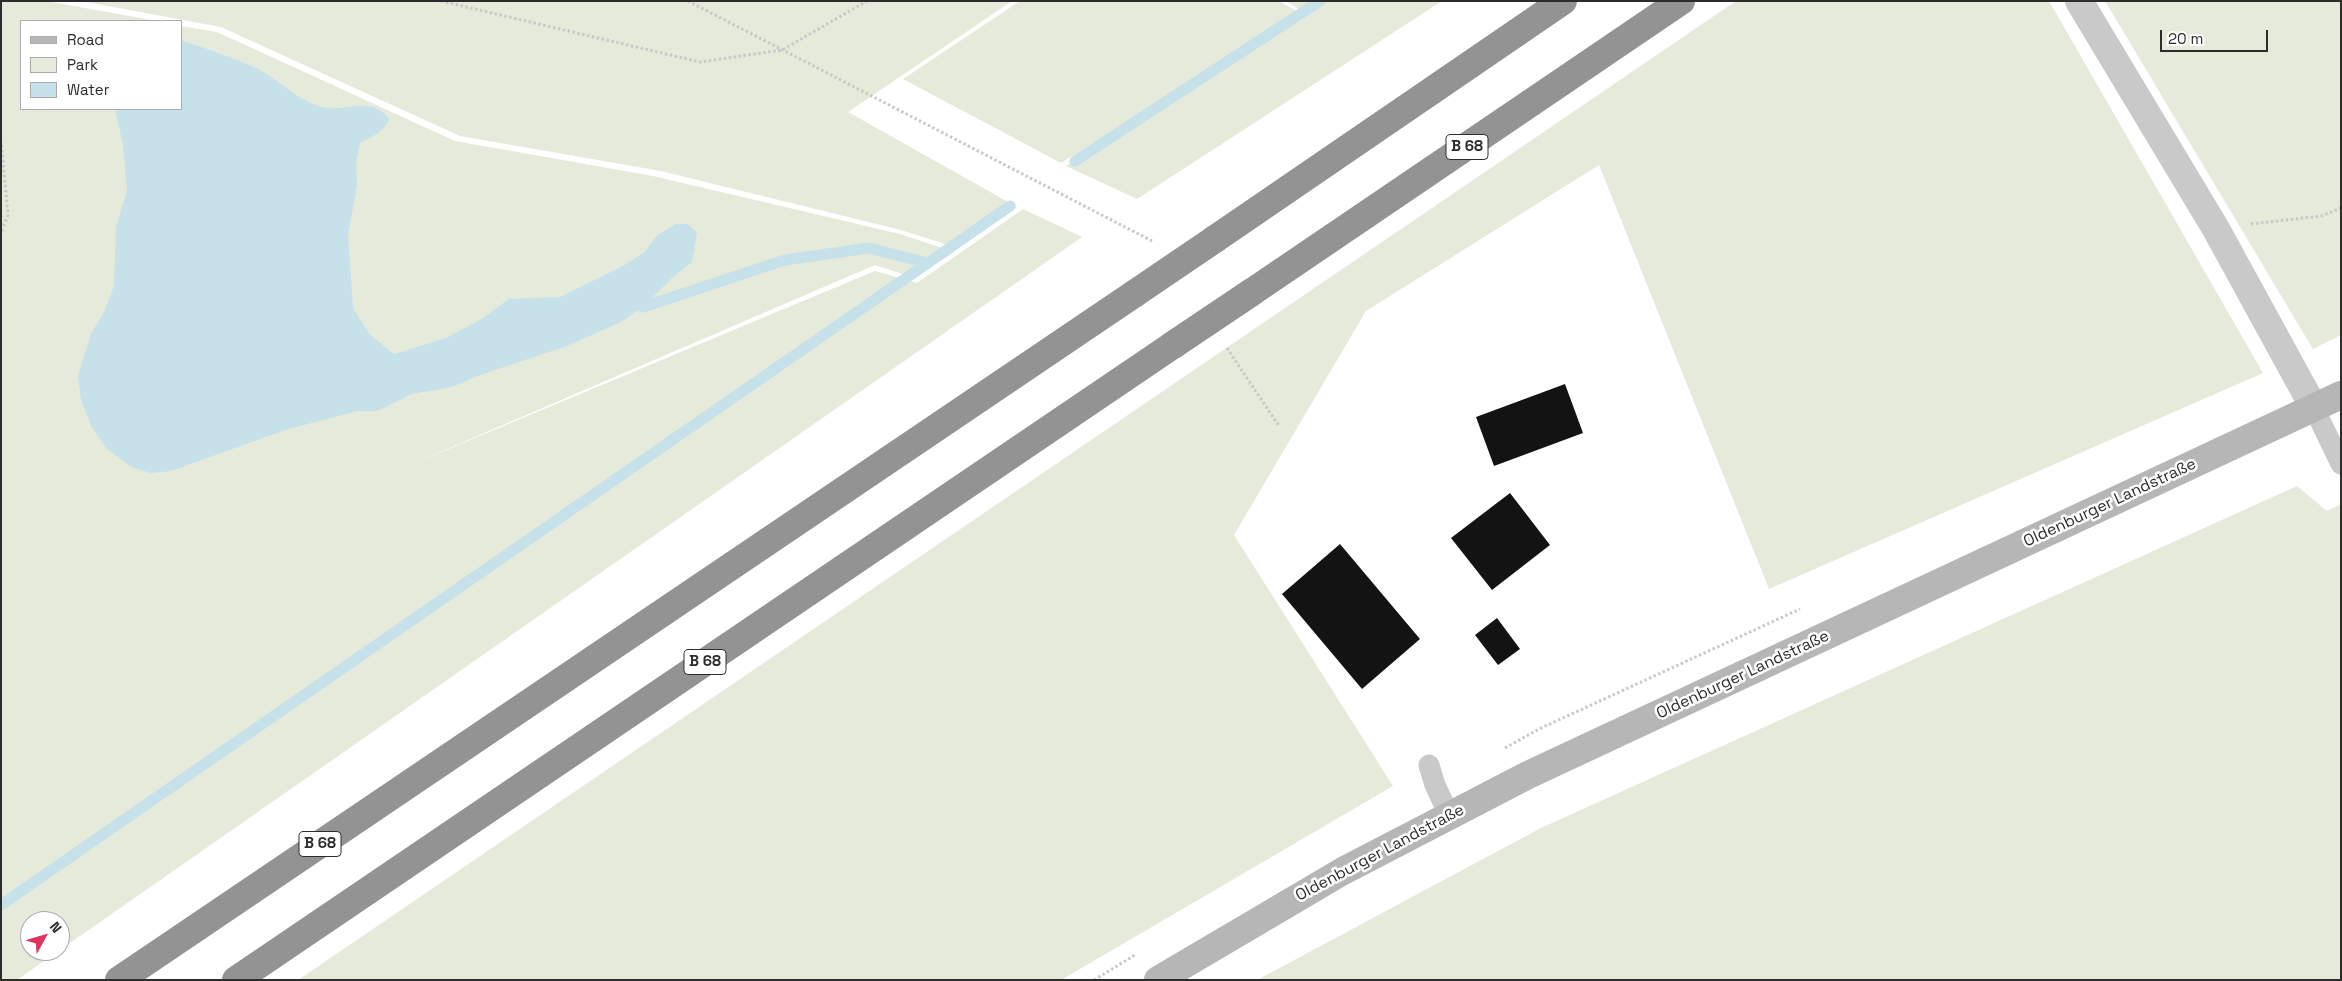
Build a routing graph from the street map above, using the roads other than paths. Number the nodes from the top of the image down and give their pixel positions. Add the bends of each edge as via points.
1 (1563, 1) edge
2 (1681, 1) edge
3 (2079, 1) edge
4 (2341, 395) edge
5 (2314, 408) junction
6 (2341, 464) edge
7 (1429, 766) dead end
8 (1449, 815) junction
9 (119, 980) edge
10 (236, 980) edge
11 (1158, 980) edge

1 - 9 highway, B 68, bridge
2 - 10 highway, B 68, bridge
3 - 5 street via 2216,228
4 - 5 street, Oldenburger Landstraße
5 - 6 lane
5 - 8 street, Oldenburger Landstraße via 1528,775
7 - 8 lane
8 - 11 street, Oldenburger Landstraße via 1343,871

